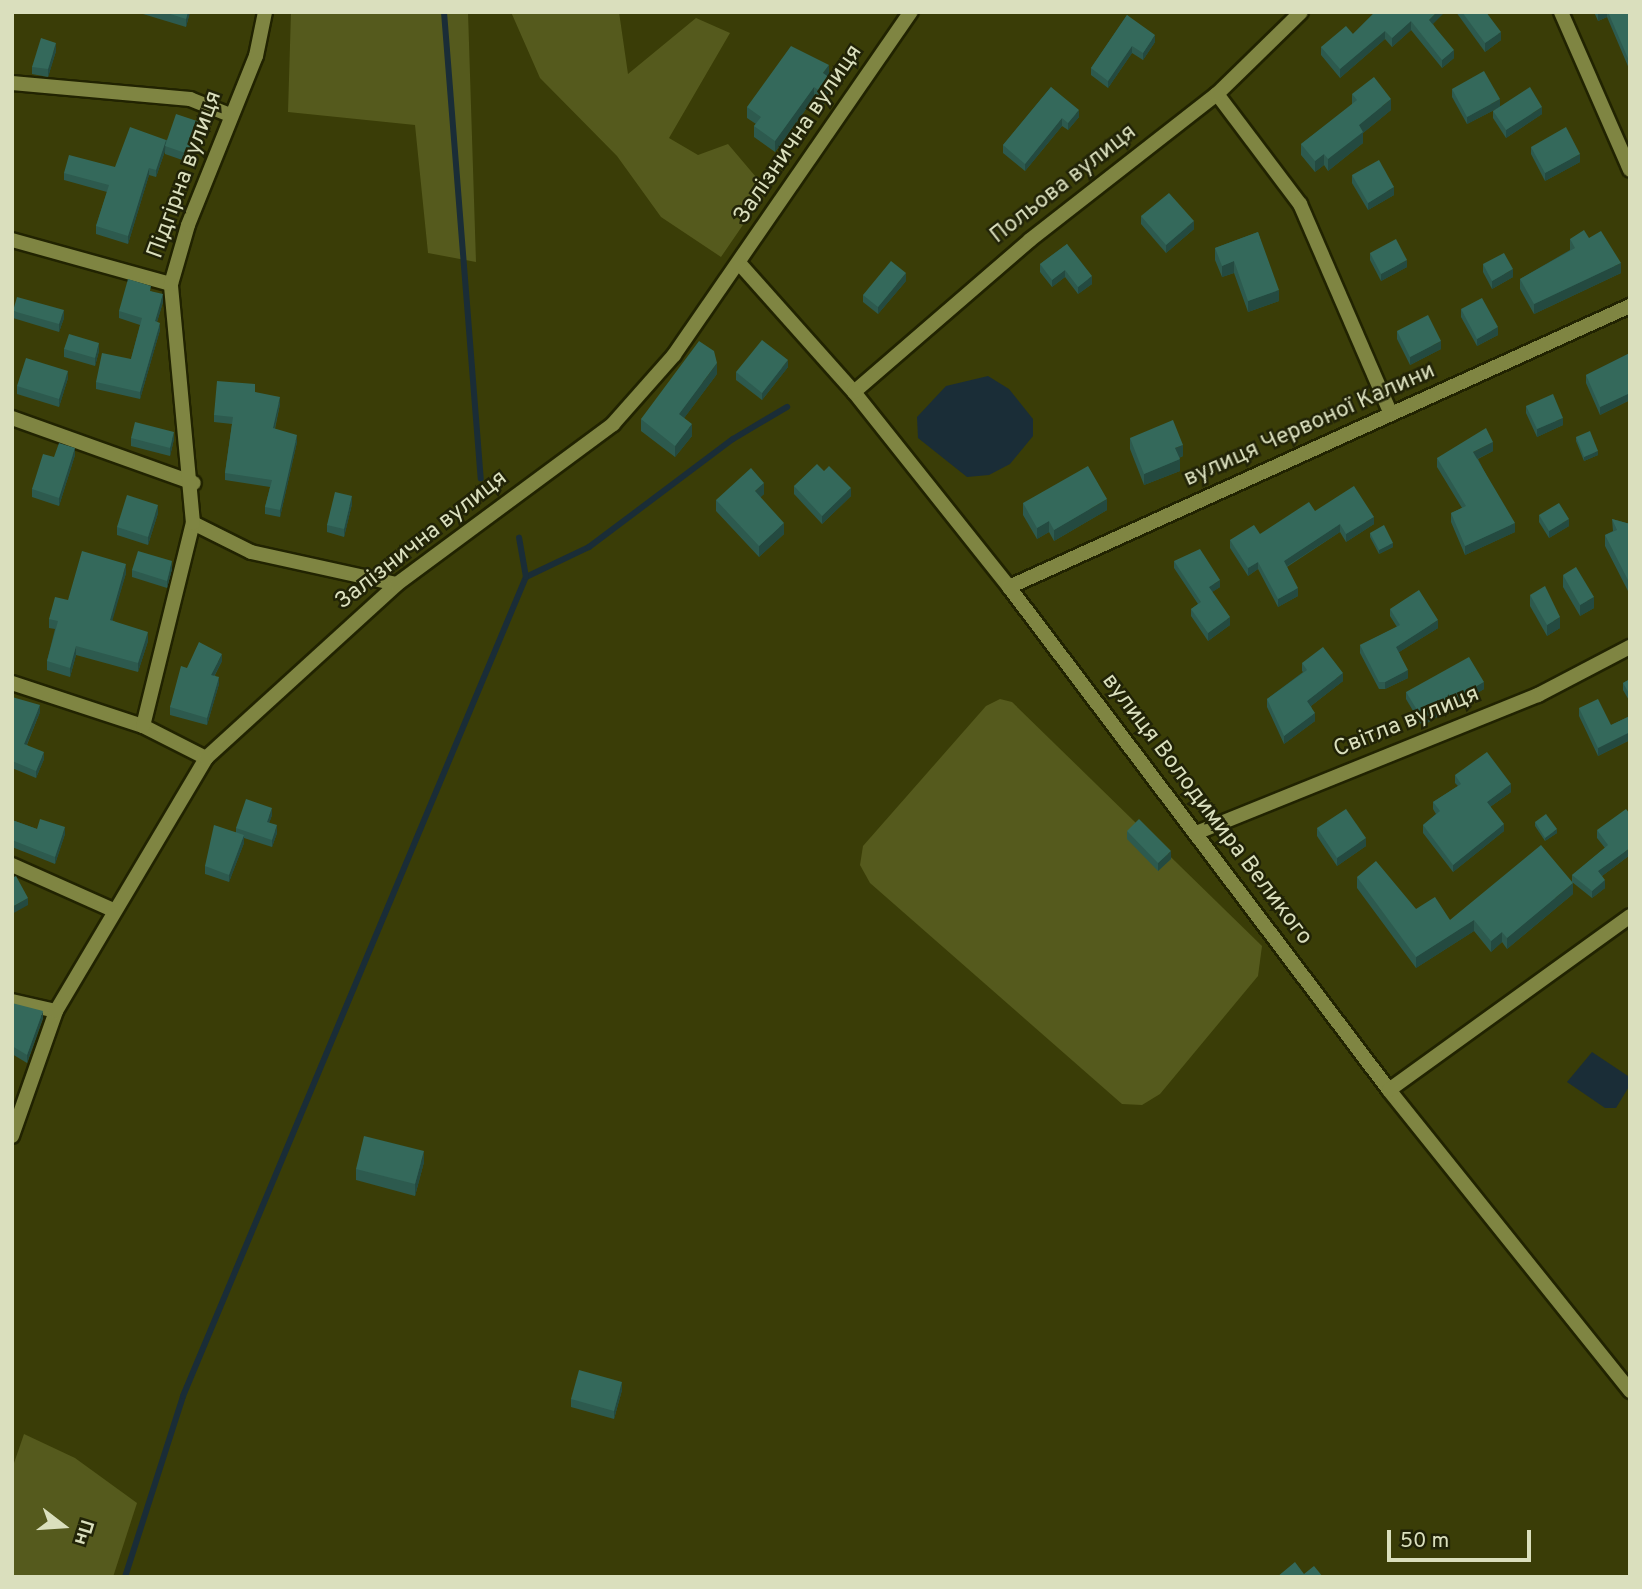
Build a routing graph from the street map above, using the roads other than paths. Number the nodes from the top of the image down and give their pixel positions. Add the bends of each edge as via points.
1 (265, 12) edge
2 (911, 12) edge
3 (1301, 12) edge
4 (1560, 12) edge
5 (12, 83) edge
6 (1217, 94) junction
7 (230, 115) junction
8 (1630, 170) edge
9 (12, 240) edge
10 (739, 263) junction
11 (171, 284) junction
12 (1630, 306) edge
13 (854, 392) junction
14 (1391, 414) junction
15 (12, 418) edge
16 (194, 483) junction
17 (193, 523) junction
18 (397, 584) junction
19 (1009, 587) junction
20 (1630, 647) edge
21 (12, 683) edge
22 (143, 726) junction
23 (206, 758) junction
24 (1196, 833) junction
25 (12, 865) edge
26 (113, 909) junction
27 (1630, 916) edge
28 (12, 1001) edge
29 (55, 1011) junction
30 (1389, 1090) junction
31 (12, 1136) edge
32 (1630, 1391) edge

1 - 7 street, Підгірна вулиця via 256,56
2 - 10 street, Залізнична вулиця
3 - 6 street, Польова вулиця
4 - 8 street
5 - 7 street via 190,99
6 - 13 street, Польова вулиця via 1030,240
6 - 14 street via 1300,204
7 - 11 street, Підгірна вулиця
9 - 11 street
10 - 13 street, вулиця Володимира Великого
10 - 18 street, Залізнична вулиця via 674,355 613,424
11 - 16 street, Підгірна вулиця
12 - 14 street, вулиця Червоної Калини
13 - 19 street, вулиця Володимира Великого
14 - 19 street, вулиця Червоної Калини
15 - 16 street
16 - 17 street, Підгірна вулиця
17 - 18 street via 251,552
17 - 22 street, Підгірна вулиця
18 - 23 street, Залізнична вулиця
19 - 24 street, вулиця Володимира Великого
20 - 24 street, Світла вулиця via 1538,695
21 - 22 street
22 - 23 street
23 - 26 street, Залізнична вулиця
24 - 30 street, вулиця Володимира Великого
25 - 26 street
26 - 29 street, Залізнична вулиця
27 - 30 street
28 - 29 street
29 - 31 street, Залізнична вулиця
30 - 32 street, вулиця Володимира Великого

